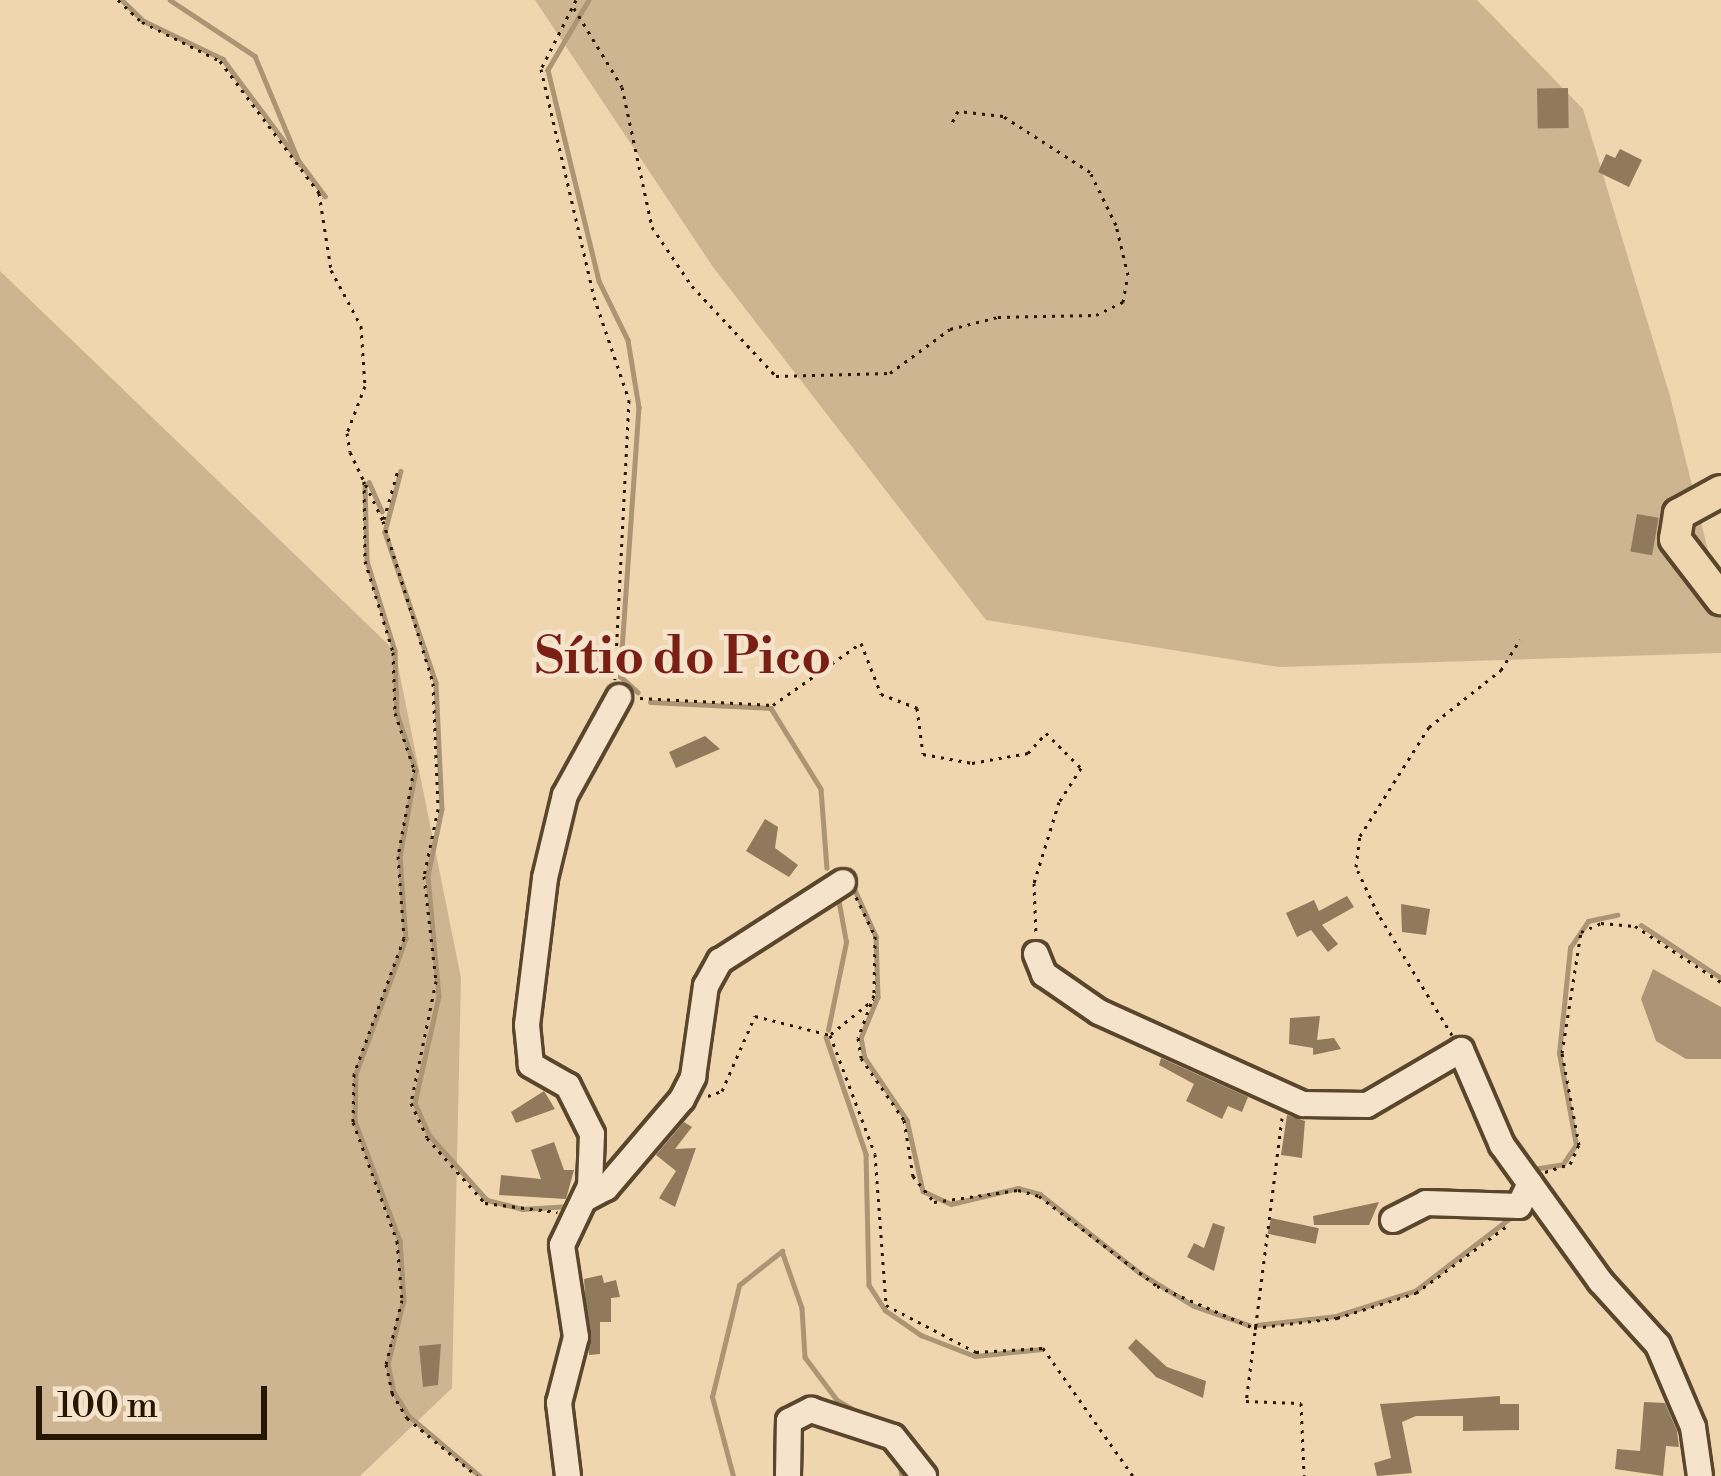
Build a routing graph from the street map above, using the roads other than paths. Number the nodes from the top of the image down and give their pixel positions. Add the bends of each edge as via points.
1 (1721, 491) edge
2 (1721, 599) edge
3 (619, 697) road end
4 (843, 882) road end
5 (1036, 954) road end
6 (1525, 1194) junction
7 (585, 1199) junction
8 (1394, 1220) dead end
9 (568, 1476) edge
10 (788, 1476) edge
11 (924, 1476) edge
12 (1700, 1476) edge

1 - 2 main road via 1679,514 1675,539
3 - 7 street via 565,795 545,878 527,1025 531,1065 568,1086 592,1134
4 - 7 street via 720,961 706,986 693,1078 682,1099 606,1188
5 - 6 street via 1044,974 1099,1012 1285,1099 1324,1108 1367,1106 1461,1050
6 - 8 street via 1426,1203
6 - 12 street via 1658,1346 1693,1426
7 - 9 street via 562,1245 576,1336 560,1403
10 - 11 street via 789,1421 811,1410 892,1437

